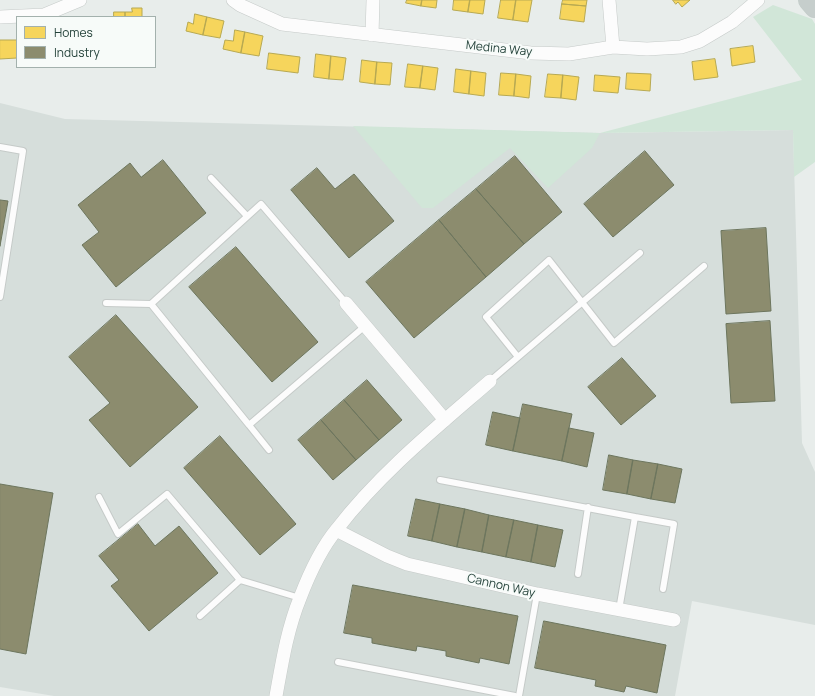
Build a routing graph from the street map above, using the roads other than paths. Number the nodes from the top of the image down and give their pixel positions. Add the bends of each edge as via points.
1 (80, 0) edge
2 (233, 0) edge
3 (373, 0) edge
4 (610, 0) edge
5 (758, 0) edge
6 (809, 0) edge
7 (815, 7) edge
8 (16, 16) edge
9 (22, 16) edge
10 (0, 17) edge
11 (372, 35) junction
12 (613, 47) junction
13 (0, 147) edge
14 (211, 178) dead end
15 (247, 216) junction
16 (640, 253) dead end
17 (704, 266) dead end
18 (0, 297) edge
19 (106, 302) dead end
20 (582, 302) junction
21 (346, 303) joint
22 (151, 304) junction
23 (365, 326) junction
24 (518, 357) junction
25 (490, 381) joint
26 (445, 420) junction
27 (249, 425) junction
28 (269, 450) dead end
29 (440, 480) dead end
30 (99, 497) dead end
31 (588, 508) junction
32 (635, 517) junction
33 (336, 530) junction
34 (578, 574) dead end
35 (240, 580) junction
36 (663, 589) dead end
37 (537, 594) junction
38 (300, 598) junction
39 (619, 610) junction
40 (200, 616) dead end
41 (674, 620) dead end
42 (338, 662) dead end
43 (276, 696) edge
44 (515, 696) edge
45 (519, 696) edge

1 - 9 street via 44,15
2 - 11 street, Medina Way via 282,24
3 - 11 street
4 - 12 street
5 - 12 street, Medina Way via 732,22 700,41 681,47
6 - 7 highway
8 - 10 street
11 - 12 street, Medina Way via 531,53 569,54
13 - 18 lane via 23,151
14 - 15 lane
15 - 21 lane via 261,204
15 - 22 lane
16 - 20 lane
17 - 20 lane via 614,343
19 - 22 lane
20 - 24 lane
20 - 24 lane via 549,260 486,317
21 - 23 street
22 - 27 lane
23 - 26 street
23 - 27 lane
24 - 25 lane
25 - 26 street
26 - 33 street via 380,479
27 - 28 lane
29 - 31 lane
30 - 35 lane via 118,534 167,494
31 - 32 lane
31 - 34 lane
32 - 36 lane via 674,524
32 - 39 lane
33 - 37 street, Cannon Way via 407,564
33 - 38 street via 320,555
35 - 38 lane
35 - 40 lane
37 - 39 street, Cannon Way
37 - 45 lane
38 - 43 street via 286,644
39 - 41 street, Cannon Way
42 - 44 lane

